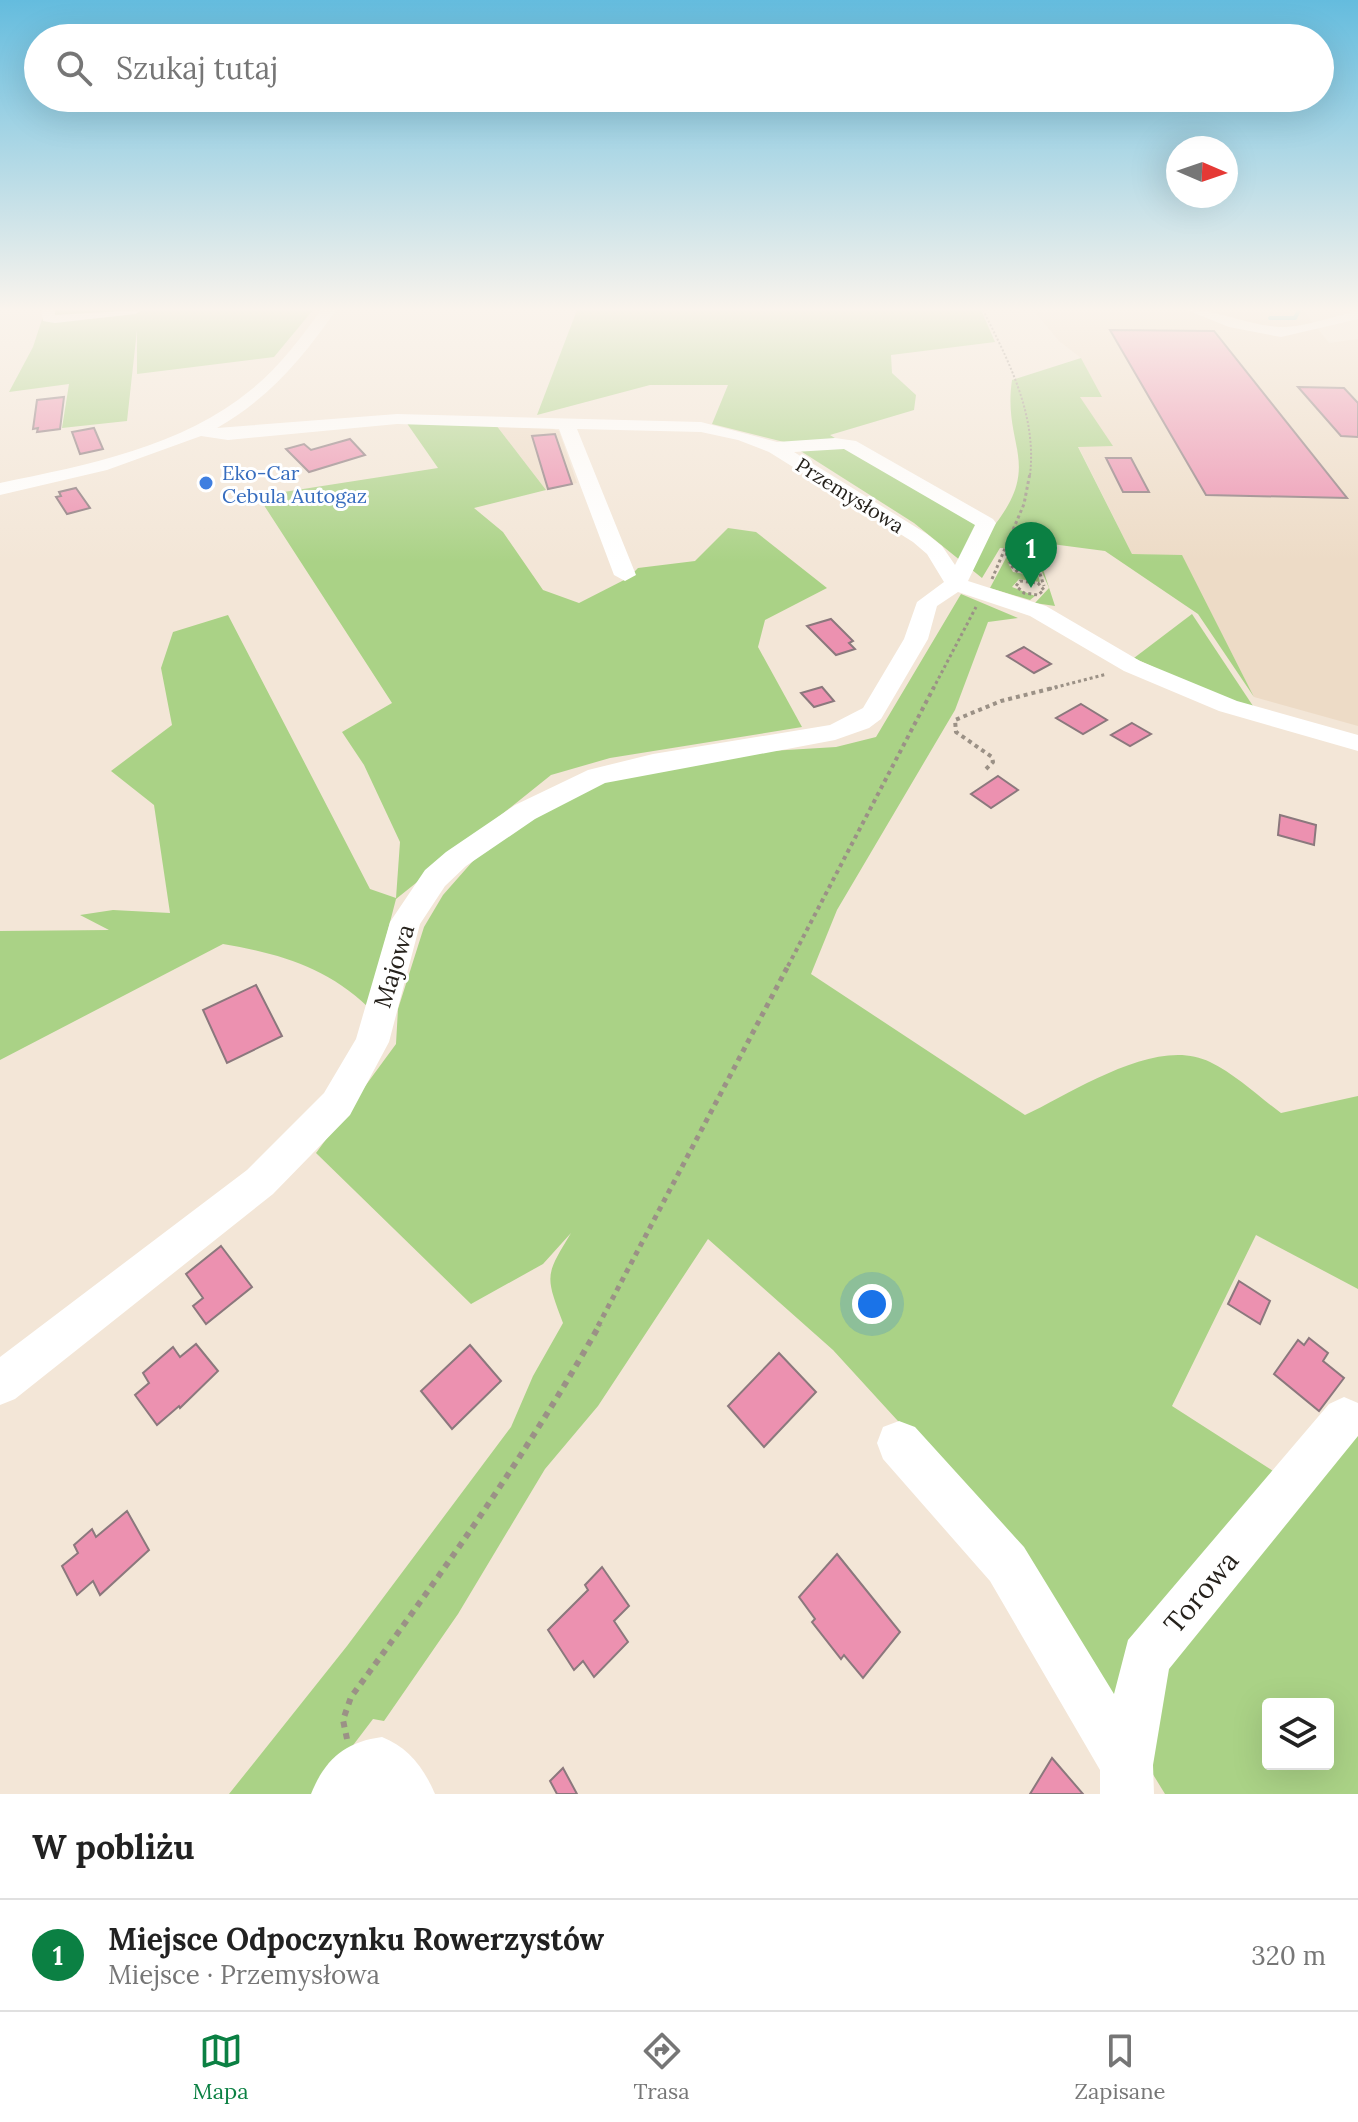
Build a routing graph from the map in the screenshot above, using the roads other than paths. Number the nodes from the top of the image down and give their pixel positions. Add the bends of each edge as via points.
1 (255, 394) edge
2 (566, 424) junction
3 (196, 430) junction
4 (775, 448) junction
5 (0, 489) edge
6 (625, 575) dead end
7 (970, 589) junction
8 (1358, 743) edge
9 (0, 1384) edge
10 (1344, 1419) dead end
11 (899, 1443) dead end
12 (350, 1780) edge
13 (1127, 1780) edge
14 (408, 1794) edge

1 - 3 street
2 - 3 street, Przemysłowa via 397,419 228,435
2 - 4 street, Przemysłowa via 701,427
2 - 6 street
3 - 5 street via 100,465
4 - 7 street, Przemysłowa via 920,538
4 - 7 street via 850,445 986,523
7 - 8 street via 1038,611 1132,666 1228,706
7 - 9 street, Majowa via 928,602 916,639 881,700 860,722 835,732 597,776 525,812 456,859 435,878 405,922 372,1042 337,1104 260,1182
10 - 13 street, Torowa via 1146,1658
11 - 13 street via 1007,1564
12 - 14 street via 382,1763

